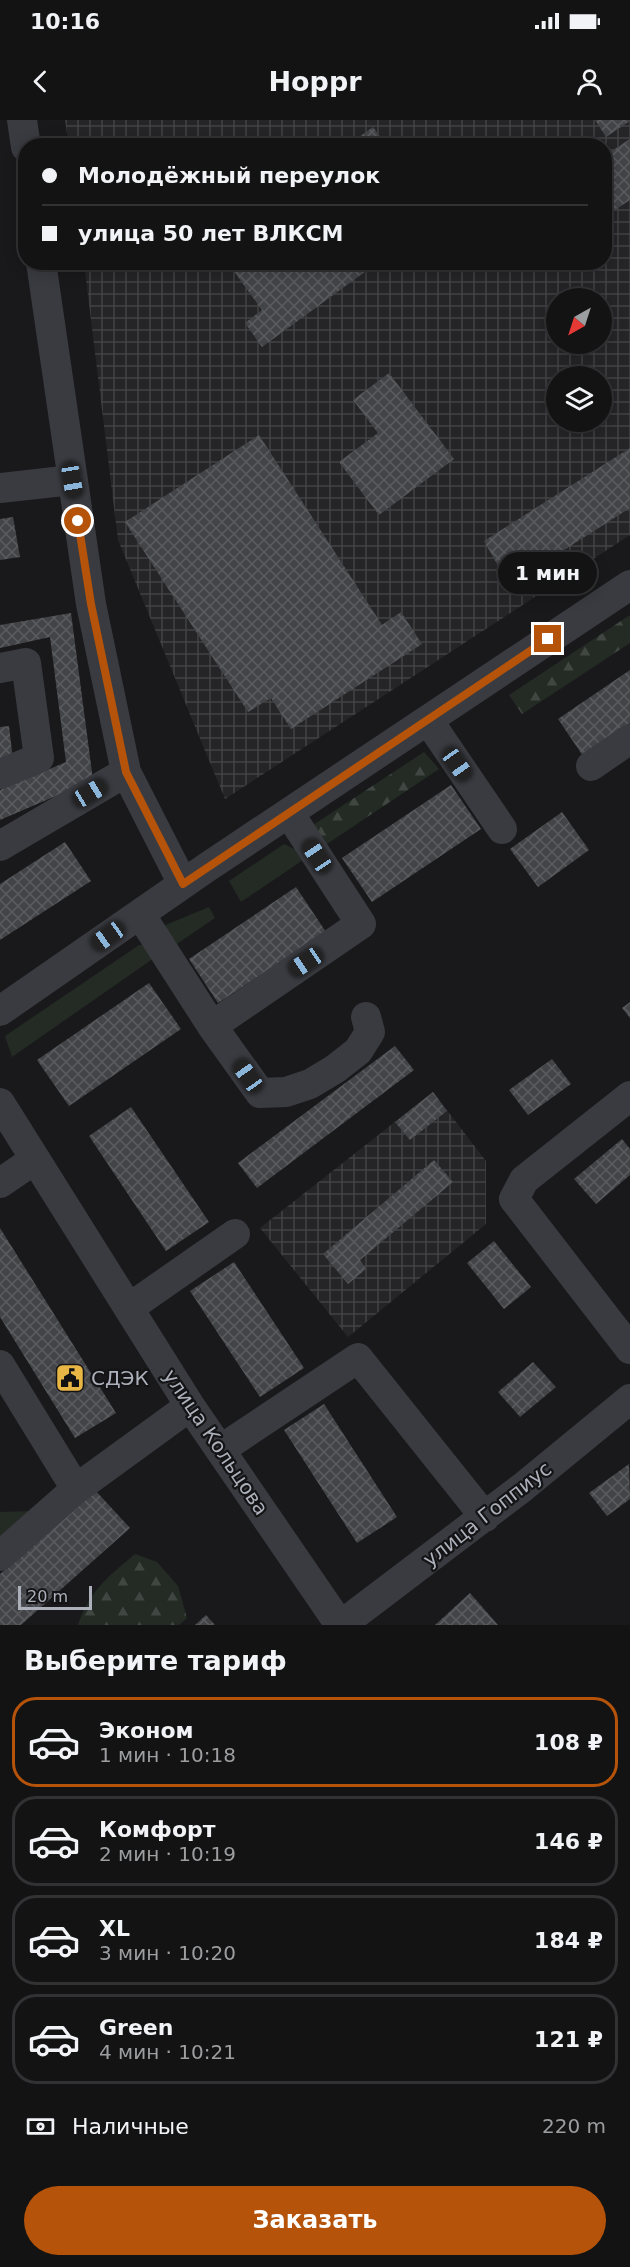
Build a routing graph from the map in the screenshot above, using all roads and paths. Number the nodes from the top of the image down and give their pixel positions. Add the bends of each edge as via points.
1 (22, 120) edge
2 (25, 138) edge
3 (43, 270) edge
4 (72, 480) junction
5 (0, 488) edge
6 (629, 587) edge
7 (0, 668) edge
8 (428, 720) junction
9 (630, 740) edge
10 (591, 766) dead end
11 (126, 772) junction
12 (0, 774) edge
13 (289, 813) junction
14 (502, 829) dead end
15 (0, 846) edge
16 (183, 884) junction
17 (140, 914) junction
18 (0, 1011) edge
19 (366, 1017) dead end
20 (212, 1026) junction
21 (630, 1096) edge
22 (0, 1103) edge
23 (34, 1160) junction
24 (0, 1182) edge
25 (235, 1234) dead end
26 (129, 1308) junction
27 (630, 1349) edge
28 (0, 1365) edge
29 (630, 1400) edge
30 (190, 1406) junction
31 (220, 1450) junction
32 (76, 1489) junction
33 (484, 1517) junction
34 (0, 1556) edge
35 (335, 1623) edge

1 - 2 street
3 - 4 street
4 - 5 street
4 - 11 street via 91,604
6 - 8 street
7 - 12 street via 26,663 39,758
8 - 13 street
8 - 14 street
9 - 10 street
11 - 15 street
11 - 16 street
13 - 16 street
13 - 20 street via 361,924
16 - 17 street
17 - 18 street
17 - 20 street
19 - 20 street via 370,1032 358,1051 310,1084 286,1092 260,1093
21 - 27 street via 524,1180 514,1199
22 - 23 street, улица Кольцова
23 - 24 street
23 - 26 street, улица Кольцова
25 - 26 street
26 - 30 street, улица Кольцова
28 - 32 street
29 - 33 street, улица Гоппиус
30 - 31 street, улица Кольцова
30 - 32 street
31 - 33 street via 358,1358
31 - 35 street, улица Кольцова
32 - 34 street
33 - 35 street, улица Гоппиус

